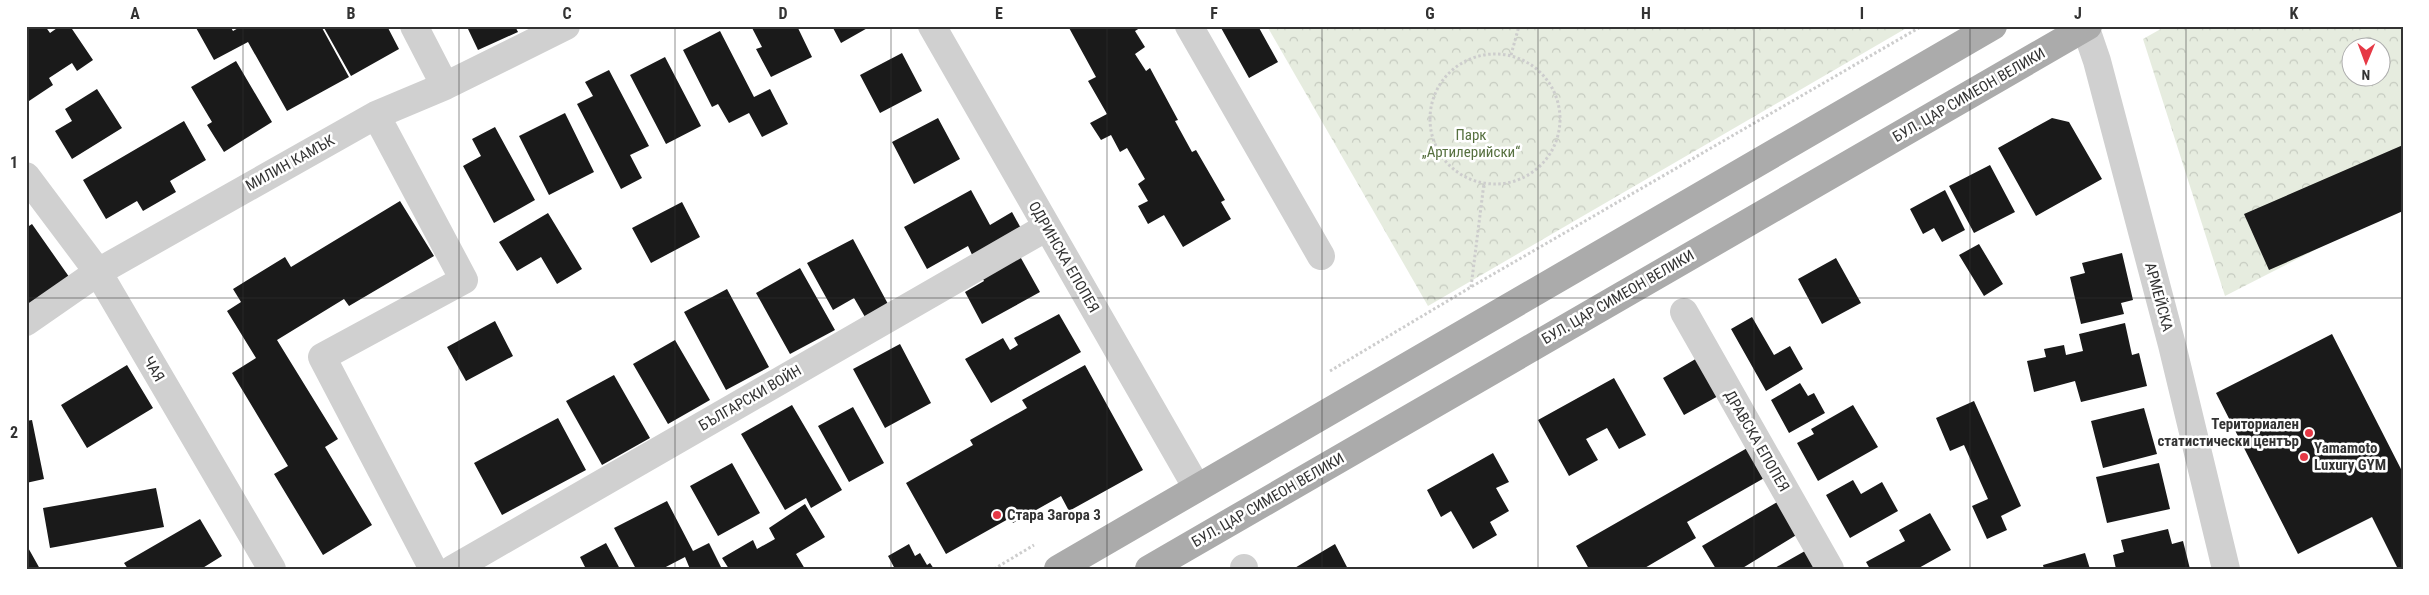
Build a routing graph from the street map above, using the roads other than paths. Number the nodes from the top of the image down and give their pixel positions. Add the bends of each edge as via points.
1 (414, 26) edge
2 (566, 26) edge
3 (932, 26) edge
4 (1189, 26) edge
5 (1993, 26) edge
6 (2086, 27) edge
7 (445, 86) junction
8 (376, 115) junction
9 (26, 176) edge
10 (1047, 227) junction
11 (1321, 256) dead end
12 (98, 272) junction
13 (1684, 312) dead end
14 (26, 322) edge
15 (1197, 488) junction
16 (272, 569) edge
17 (433, 569) edge
18 (453, 569) edge
19 (1058, 569) edge
20 (1148, 569) edge
21 (1830, 569) edge
22 (2226, 569) edge

1 - 7 street
2 - 7 street, МИЛИН КАМЪК
3 - 10 street, ОДРИНСКА ЕПОПЕЯ
4 - 11 street
5 - 15 main road
6 - 20 main road, БУЛ. ЦАР СИМЕОН ВЕЛИКИ
6 - 22 street, АРМЕЙСКА via 2172,345
7 - 8 street, МИЛИН КАМЪК
8 - 12 street, МИЛИН КАМЪК
8 - 17 street via 464,280 322,357
9 - 12 street, ЧАЯ
10 - 15 street, ОДРИНСКА ЕПОПЕЯ
10 - 18 street, БЪЛГАРСКИ ВОЙН
12 - 14 street, МИЛИН КАМЪК
12 - 16 street, ЧАЯ
13 - 21 street, ДРАВСКА ЕПОПЕЯ
15 - 19 main road

